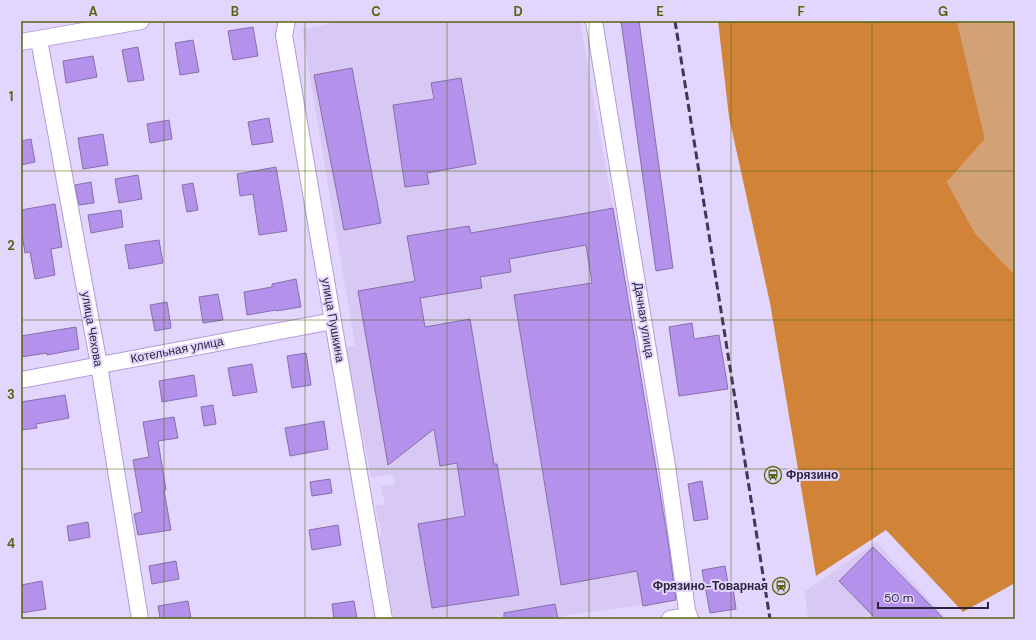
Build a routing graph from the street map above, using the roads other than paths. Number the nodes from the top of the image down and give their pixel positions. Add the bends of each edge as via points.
1 (141, 21) edge
2 (287, 21) edge
3 (594, 21) edge
4 (39, 40) junction
5 (21, 42) edge
6 (333, 321) junction
7 (99, 365) junction
8 (21, 380) edge
9 (689, 617) edge
10 (140, 619) edge
11 (384, 619) edge
12 (670, 619) edge

1 - 4 street
2 - 6 street, улица Пушкина via 284,35
3 - 9 street, Дачная улица via 667,466
4 - 5 street
4 - 7 street, улица Чехова
6 - 7 street, Котельная улица
6 - 11 street, улица Пушкина
7 - 8 street, Котельная улица
7 - 10 street, улица Чехова
9 - 12 street

